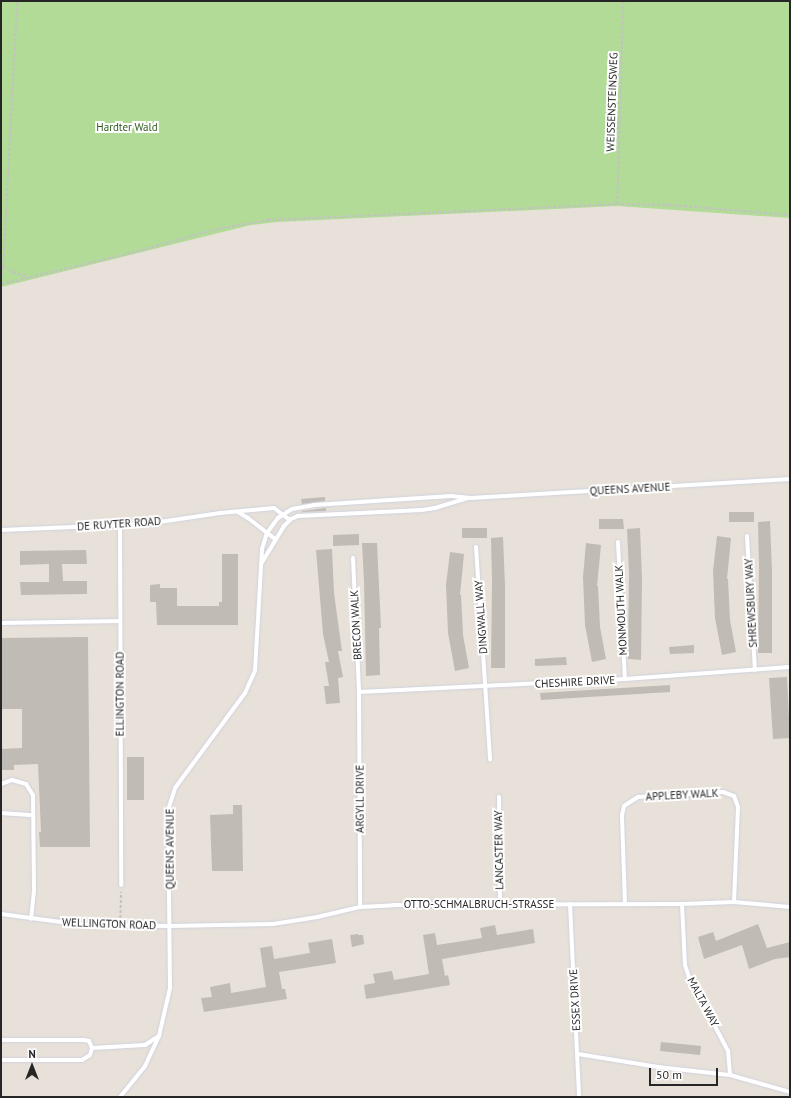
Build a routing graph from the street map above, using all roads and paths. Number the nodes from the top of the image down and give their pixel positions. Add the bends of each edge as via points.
1 (17, 1) edge
2 (623, 1) edge
3 (617, 204) junction
4 (790, 215) edge
5 (3, 266) junction
6 (1, 275) edge
7 (29, 277) junction
8 (1, 284) edge
9 (790, 479) edge
10 (471, 498) junction
11 (237, 512) junction
12 (283, 514) junction
13 (290, 520) junction
14 (120, 525) junction
15 (1, 530) edge
16 (267, 533) junction
17 (747, 536) dead end
18 (275, 539) junction
19 (618, 542) dead end
20 (476, 547) dead end
21 (353, 558) dead end
22 (260, 566) junction
23 (120, 621) junction
24 (1, 623) edge
25 (790, 667) edge
26 (754, 670) junction
27 (625, 679) junction
28 (485, 686) junction
29 (359, 692) junction
30 (490, 760) dead end
31 (1, 784) edge
32 (499, 797) dead end
33 (1, 813) edge
34 (33, 815) junction
35 (121, 885) joint
36 (734, 902) junction
37 (500, 903) junction
38 (625, 903) junction
39 (570, 904) junction
40 (682, 904) junction
41 (360, 906) junction
42 (790, 907) edge
43 (1, 914) edge
44 (31, 919) junction
45 (120, 926) junction
46 (170, 926) junction
47 (159, 1036) junction
48 (1, 1040) edge
49 (92, 1048) junction
50 (578, 1054) junction
51 (1, 1060) edge
52 (730, 1075) junction
53 (790, 1092) edge
54 (120, 1097) edge
55 (579, 1097) edge

1 - 5 path
2 - 3 path, WEISSENSTEINSWEG
3 - 4 path via 669,205
3 - 7 path via 261,221
5 - 6 path
5 - 7 path via 19,275
7 - 8 path
9 - 10 lane, QUEENS AVENUE
10 - 12 lane, QUEENS AVENUE via 451,496 300,506
10 - 13 lane, QUEENS AVENUE via 435,508 298,516
11 - 12 lane, DE RUYTER ROAD via 274,508
11 - 14 lane, DE RUYTER ROAD
11 - 16 lane
12 - 13 lane, DE RUYTER ROAD
12 - 16 lane, QUEENS AVENUE
13 - 18 lane, QUEENS AVENUE
14 - 15 lane, DE RUYTER ROAD
14 - 23 lane, ELLINGTON ROAD
16 - 18 lane
16 - 22 lane, QUEENS AVENUE
17 - 26 lane, SHREWSBURY WAY
18 - 22 lane, QUEENS AVENUE
19 - 27 lane, MONMOUTH WALK
20 - 28 lane, DINGWALL WAY
21 - 29 lane, BRECON WALK
22 - 46 lane, QUEENS AVENUE via 255,670 245,693 175,788 168,810
23 - 24 lane
23 - 35 lane, ELLINGTON ROAD
25 - 26 lane, CHESHIRE DRIVE
26 - 27 lane, CHESHIRE DRIVE
27 - 28 lane, CHESHIRE DRIVE
28 - 29 lane, CHESHIRE DRIVE
28 - 30 lane, DINGWALL WAY
29 - 41 lane, ARGYLL DRIVE
31 - 34 lane via 12,780 26,784 33,795
32 - 37 lane, LANCASTER WAY
33 - 34 lane
34 - 44 lane via 34,891
35 - 45 path
36 - 38 lane, APPLEBY WALK via 738,806 734,796 723,792 638,797 624,806 622,815
36 - 40 lane, OTTO-SCHMALBRUCH-STRASSE
36 - 42 lane, OTTO-SCHMALBRUCH-STRASSE
37 - 39 lane, OTTO-SCHMALBRUCH-STRASSE
37 - 41 lane, OTTO-SCHMALBRUCH-STRASSE
38 - 39 lane, OTTO-SCHMALBRUCH-STRASSE
38 - 40 lane, OTTO-SCHMALBRUCH-STRASSE
39 - 50 lane, ESSEX DRIVE
40 - 52 lane, MALTA WAY via 685,965 728,1051
41 - 46 lane, OTTO-SCHMALBRUCH-STRASSE via 317,917 273,924
43 - 44 lane, WELLINGTON ROAD
44 - 45 lane, WELLINGTON ROAD
45 - 46 lane, WELLINGTON ROAD
46 - 47 lane, QUEENS AVENUE via 170,988
47 - 49 lane via 145,1045
47 - 54 lane, QUEENS AVENUE via 145,1066
48 - 49 lane via 84,1040 89,1041
49 - 51 lane via 90,1055 82,1060
50 - 52 lane
50 - 55 lane, ESSEX DRIVE
52 - 53 lane

